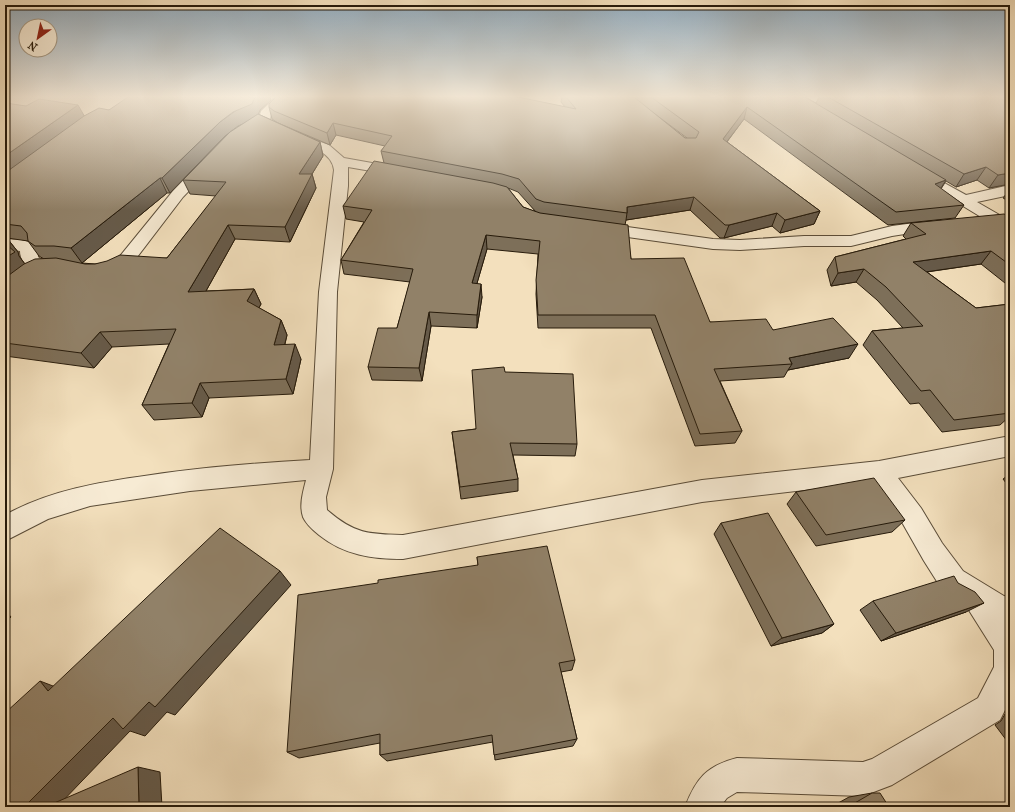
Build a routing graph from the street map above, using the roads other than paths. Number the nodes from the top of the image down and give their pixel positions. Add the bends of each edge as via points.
1 (291, 135) edge
2 (215, 156) edge
3 (339, 161) junction
4 (902, 163) edge
5 (415, 175) edge
6 (1010, 190) edge
7 (965, 200) junction
8 (996, 220) junction
9 (973, 222) edge
10 (950, 224) edge
11 (584, 226) edge
12 (1010, 228) edge
13 (5, 244) edge
14 (44, 270) edge
15 (91, 272) edge
16 (1010, 446) edge
17 (321, 469) junction
18 (879, 471) junction
19 (5, 530) edge
20 (975, 595) junction
21 (1010, 611) edge
22 (702, 807) edge

1 - 3 street via 332,153
2 - 15 street via 178,194 122,265 107,273
3 - 5 street
3 - 17 street via 341,186 328,292
4 - 7 street
6 - 7 street
7 - 8 street
8 - 9 street
8 - 12 street
10 - 11 street via 892,231 850,242 804,241 740,245 713,244
13 - 14 street via 26,247 30,250 29,259
16 - 18 street
17 - 18 street via 314,497 315,515 351,542 372,547 404,547 702,490
17 - 19 street via 204,477 92,494 51,505
18 - 20 street via 912,516 932,552 953,581
20 - 21 street via 1000,609
20 - 22 street via 1009,649 1009,669 989,709 880,773 863,779 732,776 714,787

